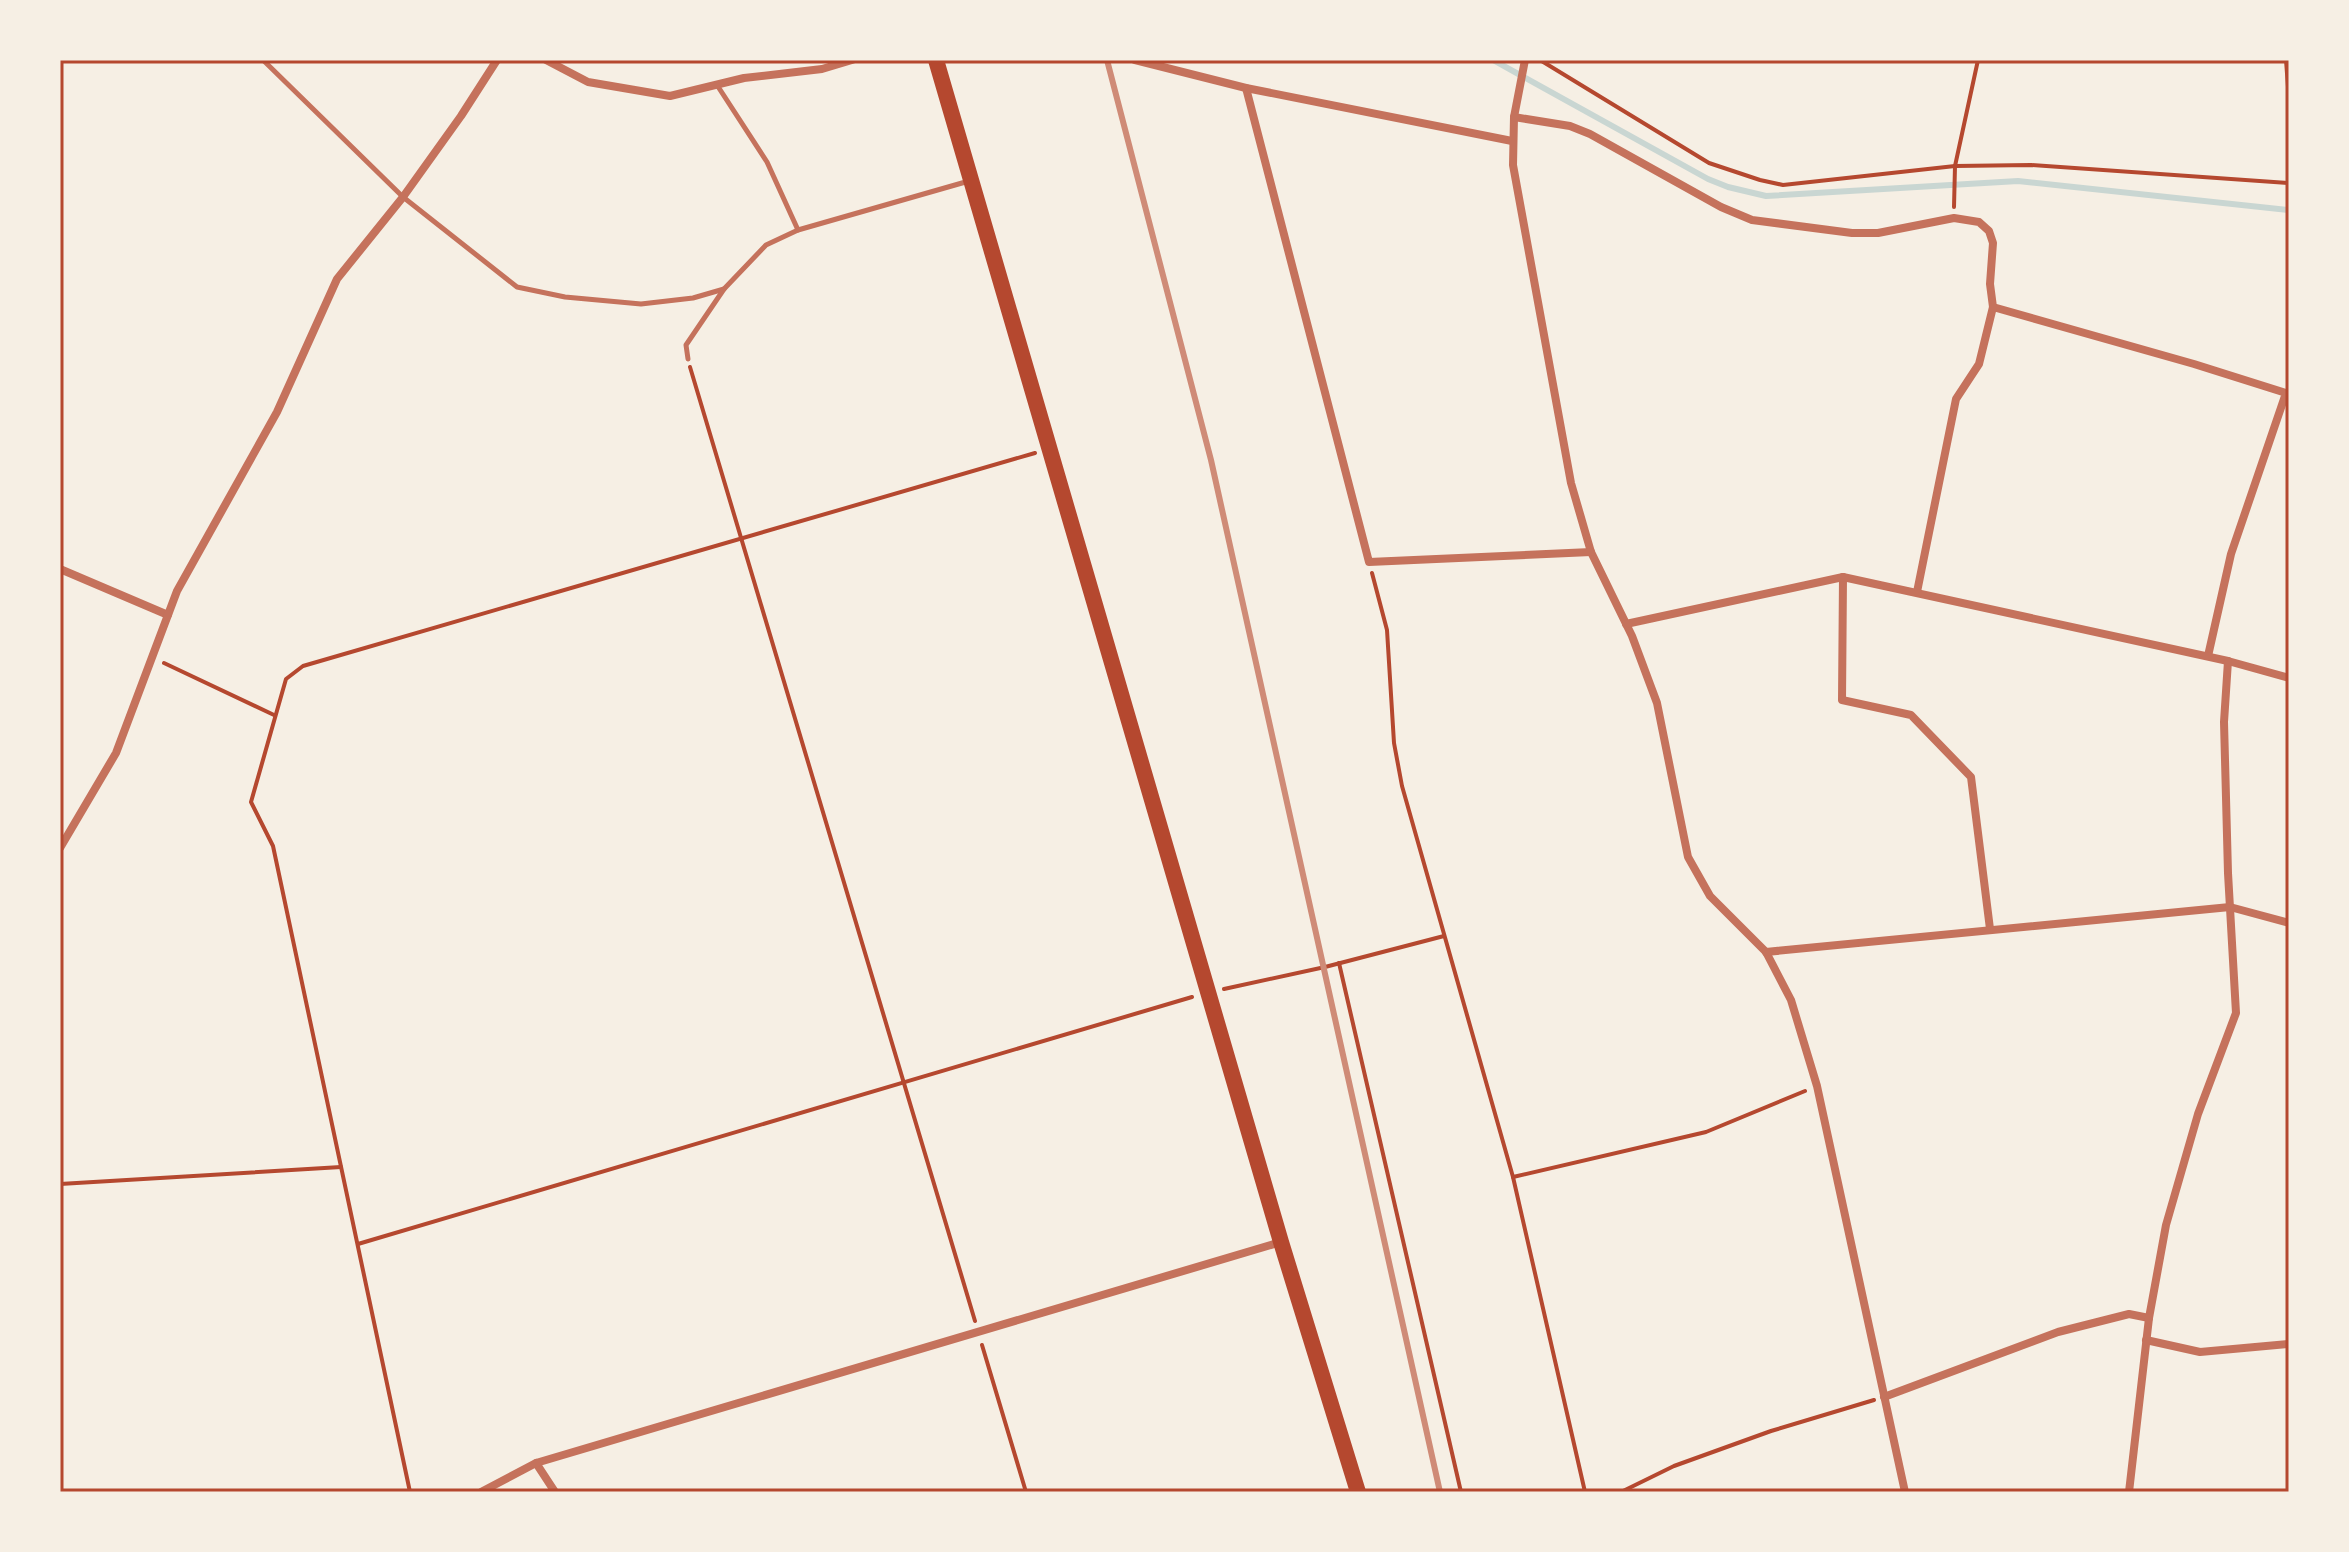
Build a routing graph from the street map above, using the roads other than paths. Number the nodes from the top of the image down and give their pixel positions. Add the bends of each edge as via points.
1 (263, 60) edge
2 (497, 60) edge
3 (546, 60) edge
4 (852, 60) edge
5 (936, 60) edge
6 (1135, 60) edge
7 (1525, 60) edge
8 (717, 84) junction
9 (1246, 88) junction
10 (1514, 117) junction
11 (1512, 141) junction
12 (970, 180) junction
13 (403, 197) junction
14 (798, 230) junction
15 (724, 289) junction
16 (1993, 307) junction
17 (688, 359) road end
18 (1591, 552) junction
19 (60, 569) edge
20 (1843, 577) junction
21 (1917, 592) junction
22 (168, 615) junction
23 (1626, 624) junction
24 (2208, 656) junction
25 (2228, 661) junction
26 (2289, 678) edge
27 (60, 848) edge
28 (2230, 907) junction
29 (2289, 923) edge
30 (1990, 929) junction
31 (1766, 952) junction
32 (1281, 1242) junction
33 (2149, 1318) junction
34 (2146, 1340) junction
35 (2289, 1344) edge
36 (1884, 1397) junction
37 (536, 1463) junction
38 (481, 1492) edge
39 (555, 1492) edge
40 (1358, 1492) edge
41 (1905, 1492) edge
42 (2129, 1492) edge

1 - 13 lane
2 - 13 street
3 - 8 street via 588,82 670,96
4 - 8 street
5 - 12 highway
6 - 9 street
7 - 10 street
8 - 14 lane via 767,162
9 - 11 street
9 - 18 street via 1369,562
10 - 11 street
10 - 16 street via 1590,134 1752,220 1852,233 1954,218 1979,222 1993,243
11 - 18 street via 1571,483
12 - 14 lane
12 - 32 highway
13 - 15 lane via 517,287 641,304
13 - 22 street via 337,279 277,412
14 - 15 lane via 766,245
15 - 17 lane via 686,345
16 - 21 street via 1979,364 1956,399
16 - 24 street via 2286,393 2231,554
18 - 23 street
19 - 22 street
20 - 21 street
20 - 23 street
20 - 30 street via 1842,700 1911,715 1971,777
21 - 24 street
22 - 27 street via 116,753
23 - 31 street via 1657,703 1688,857 1710,896
24 - 25 street
25 - 26 street
25 - 28 street via 2224,722
28 - 29 street
28 - 30 street
28 - 33 street via 2236,1013 2198,1114 2166,1225
30 - 31 street
31 - 36 street via 1791,1000 1817,1086
32 - 37 street
32 - 40 highway
33 - 34 street
33 - 36 street via 2129,1314 2058,1332
34 - 35 street via 2200,1352
34 - 42 street
36 - 41 street
37 - 38 street
37 - 39 street

